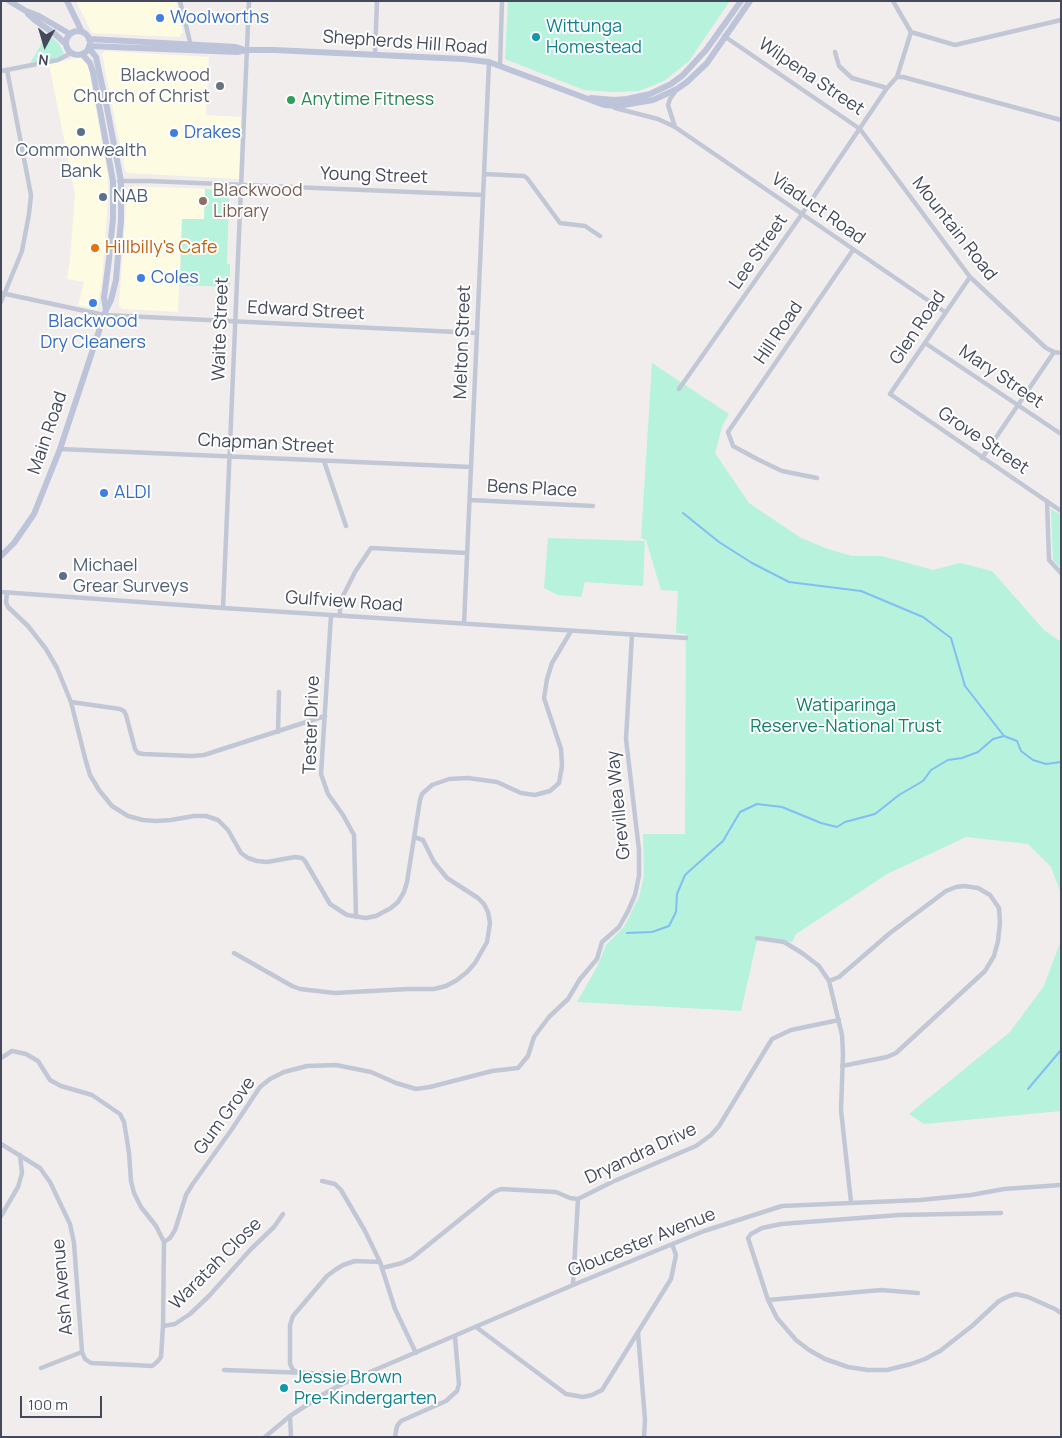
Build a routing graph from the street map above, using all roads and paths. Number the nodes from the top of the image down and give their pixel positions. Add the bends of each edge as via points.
1 (9, 1) edge
2 (67, 1) edge
3 (180, 1) edge
4 (249, 1) edge
5 (377, 1) edge
6 (502, 1) edge
7 (741, 1) edge
8 (750, 1) edge
9 (893, 1) edge
10 (26, 11) junction
11 (74, 16) junction
12 (1061, 20) edge
13 (82, 32) junction
14 (719, 32) junction
15 (911, 32) junction
16 (70, 33) junction
17 (726, 37) junction
18 (66, 44) junction
19 (89, 44) junction
20 (107, 46) junction
21 (191, 47) junction
22 (246, 50) junction
23 (835, 52) dead end
24 (71, 53) junction
25 (82, 54) junction
26 (375, 54) junction
27 (96, 57) junction
28 (488, 62) junction
29 (500, 66) junction
30 (4, 70) edge
31 (897, 77) junction
32 (887, 88) junction
33 (677, 89) junction
34 (585, 98) junction
35 (604, 105) junction
36 (1061, 120) edge
37 (675, 127) junction
38 (860, 129) junction
39 (484, 174) junction
40 (113, 181) junction
41 (121, 181) junction
42 (241, 184) junction
43 (483, 194) junction
44 (802, 214) junction
45 (600, 236) dead end
46 (853, 250) junction
47 (970, 277) junction
48 (3, 294) edge
49 (1, 302) edge
50 (105, 312) junction
51 (945, 312) junction
52 (235, 321) junction
53 (477, 333) junction
54 (925, 343) junction
55 (1054, 352) junction
56 (1061, 353) edge
57 (680, 389) dead end
58 (890, 394) joint
59 (1018, 405) junction
60 (1061, 434) edge
61 (60, 449) junction
62 (229, 456) junction
63 (982, 458) junction
64 (324, 461) junction
65 (471, 467) junction
66 (817, 478) dead end
67 (470, 500) junction
68 (1047, 502) junction
69 (593, 506) dead end
70 (1061, 511) edge
71 (346, 526) dead end
72 (467, 553) junction
73 (1, 556) edge
74 (1061, 574) edge
75 (1, 592) edge
76 (7, 593) junction
77 (222, 608) junction
78 (331, 615) junction
79 (340, 616) junction
80 (464, 624) junction
81 (571, 631) junction
82 (632, 635) junction
83 (686, 638) dead end
84 (279, 692) dead end
85 (71, 702) junction
86 (325, 716) junction
87 (278, 732) junction
88 (414, 837) junction
89 (356, 917) junction
90 (757, 938) dead end
91 (234, 953) dead end
92 (597, 959) joint
93 (829, 981) junction
94 (839, 1020) junction
95 (1, 1058) edge
96 (842, 1066) junction
97 (1, 1144) edge
98 (20, 1154) junction
99 (322, 1181) dead end
100 (1061, 1185) edge
101 (578, 1199) junction
102 (851, 1202) junction
103 (1001, 1213) dead end
104 (283, 1214) dead end
105 (1, 1216) edge
106 (164, 1242) junction
107 (672, 1244) junction
108 (380, 1262) junction
109 (382, 1268) junction
110 (573, 1285) junction
111 (918, 1293) dead end
112 (768, 1300) junction
113 (1061, 1313) edge
114 (164, 1326) junction
115 (476, 1327) junction
116 (638, 1333) junction
117 (455, 1337) junction
118 (82, 1352) junction
119 (416, 1353) junction
120 (41, 1368) dead end
121 (224, 1370) dead end
122 (297, 1372) junction
123 (342, 1384) junction
124 (290, 1416) junction
125 (265, 1437) edge
126 (291, 1437) edge
127 (395, 1437) edge
128 (644, 1437) edge

1 - 10 main road
2 - 11 main road
3 - 21 street
4 - 22 street, Waite Street
5 - 26 street
6 - 29 street
7 - 14 main road, Shepherds Hill Road
8 - 17 main road, Shepherds Hill Road
9 - 15 street
10 - 16 main road
10 - 18 main road
11 - 13 main road
11 - 16 main road
12 - 15 street via 955,45
13 - 16 main road
13 - 19 main road
14 - 17 street, Wilpena Street
14 - 34 main road, Shepherds Hill Road via 683,76 671,84 650,94 628,99
15 - 31 street, Wilpena Street
16 - 18 main road
17 - 33 main road, Shepherds Hill Road via 700,71
17 - 38 street, Wilpena Street
18 - 24 main road
19 - 20 main road, Shepherds Hill Road
19 - 21 main road, Shepherds Hill Road
19 - 25 main road
19 - 27 main road, Main Road
20 - 21 main road, Shepherds Hill Road
20 - 27 main road
21 - 22 main road, Shepherds Hill Road
22 - 26 main road, Shepherds Hill Road
22 - 42 street, Waite Street
23 - 32 street via 839,66 852,78
24 - 25 main road
24 - 30 street via 50,62
25 - 40 main road, Main Road via 94,72
26 - 28 main road, Shepherds Hill Road
27 - 41 main road, Main Road
28 - 29 main road, Shepherds Hill Road
28 - 39 street, Melton Street
29 - 34 main road, Shepherds Hill Road
30 - 48 street via 30,196 22,251
31 - 32 street, Wilpena Street
31 - 36 street
32 - 38 street, Wilpena Street
33 - 35 main road, Shepherds Hill Road via 653,100
33 - 37 street via 668,105
34 - 35 main road, Shepherds Hill Road
35 - 37 street, Viaduct Road via 658,119
37 - 44 street, Viaduct Road
38 - 44 street, Lee Street
38 - 47 street, Mountain Road
39 - 43 street, Melton Street
39 - 45 street via 524,176 560,223 585,226
40 - 41 street, Young Street
40 - 50 main road, Main Road
41 - 42 street, Young Street
41 - 50 main road, Main Road via 116,280
42 - 43 street, Young Street
42 - 52 street, Waite Street
43 - 53 street, Melton Street
44 - 46 street, Viaduct Road
44 - 57 street, Lee Street
46 - 51 street, Viaduct Road
46 - 66 street, Hill Road via 728,432 733,446 782,472
47 - 51 street, Glen Road
47 - 55 street, Mountain Road
48 - 49 street
48 - 50 street, Edward Street
50 - 52 street, Edward Street
50 - 61 main road, Main Road
51 - 54 street, Glen Road
52 - 53 street, Edward Street
52 - 62 street, Waite Street
53 - 65 street, Melton Street
54 - 58 street, Glen Road
54 - 59 street, Mary Street
55 - 56 street, Mountain Road
55 - 59 street
58 - 63 street, Grove Street
59 - 60 street, Mary Street
59 - 63 street
61 - 62 street, Chapman Street
61 - 73 main road, Main Road via 34,514
62 - 64 street, Chapman Street
62 - 77 street, Waite Street
63 - 68 street, Grove Street
64 - 65 street, Chapman Street
64 - 71 street
65 - 67 street, Melton Street
67 - 69 street, Bens Place
67 - 72 street, Melton Street
68 - 70 street, Grove Street
68 - 74 street via 1049,560
72 - 79 street via 371,548 340,602
72 - 80 street, Melton Street
75 - 76 street, Gulfview Road
76 - 77 street, Gulfview Road
76 - 85 street via 8,607 46,649 58,668
77 - 78 street, Gulfview Road
78 - 79 street, Gulfview Road
78 - 86 street, Tester Drive
79 - 80 street, Gulfview Road
80 - 81 street, Gulfview Road
81 - 82 street, Gulfview Road
81 - 88 street via 552,663 544,698 561,749 559,783 550,791 535,795 497,782 468,778 449,779 432,785 422,794
82 - 83 street, Gulfview Road
82 - 92 street, Grevillea Way via 626,740 639,876 628,911 619,927 602,942
84 - 87 street
85 - 87 street via 120,709 126,715 135,749 143,754 204,755
85 - 89 street via 90,775 112,806 128,816 156,821 206,816 218,820 248,858 267,862 302,858 330,904
86 - 87 street
86 - 89 street, Tester Drive via 321,774 328,794 354,836
88 - 89 street via 407,882 398,902 376,916
88 - 91 street via 423,840 447,878 478,898 488,912 487,942 471,967 457,980 434,989 339,994 292,986
90 - 93 street via 784,942 819,966
92 - 106 street, Gum Grove via 568,999 549,1017 518,1068 416,1089 370,1072 336,1066 307,1066 270,1079 260,1086 186,1195 175,1230
93 - 94 street
93 - 96 street via 839,977 946,891 964,886 978,888 990,895 999,908 998,941 985,971 896,1053
94 - 96 street
94 - 101 street, Dryandra Drive via 791,1030 772,1039 719,1126 696,1146
95 - 106 street via 12,1052 26,1054 38,1061 50,1080 92,1095 120,1114 128,1143 134,1194
96 - 102 street via 841,1110
97 - 98 street, Ash Avenue
98 - 105 street via 22,1173 18,1187
98 - 118 street, Ash Avenue via 40,1168 50,1182 70,1224
99 - 108 street via 335,1184 340,1190
100 - 102 street, Gloucester Avenue via 920,1200
101 - 109 street via 556,1192 501,1189 412,1258
101 - 110 street
102 - 107 street, Gloucester Avenue via 782,1206
103 - 112 street via 899,1215 762,1228 748,1238
104 - 114 street, Waratah Close via 190,1314 175,1324
106 - 114 street
107 - 110 street, Gloucester Avenue
107 - 116 street via 676,1255 671,1279
108 - 109 street
108 - 122 street via 355,1261 343,1265 327,1276 293,1316 290,1364
109 - 119 street
110 - 115 street, Gloucester Avenue
111 - 112 street via 881,1290
112 - 113 street via 777,1318 809,1350 826,1360 868,1370 887,1370 912,1364 940,1351 1009,1296 1028,1297
114 - 118 street, Ash Avenue via 161,1357 152,1366 91,1362
115 - 116 street via 566,1394 583,1397 602,1390
115 - 117 street, Gloucester Avenue
116 - 128 street
117 - 119 street, Gloucester Avenue
117 - 127 street via 457,1391 446,1401 401,1421
118 - 120 street
119 - 123 street, Gloucester Avenue
121 - 122 street
122 - 123 street via 335,1374
123 - 124 street, Gloucester Avenue
124 - 125 street, Gloucester Avenue
124 - 126 street

